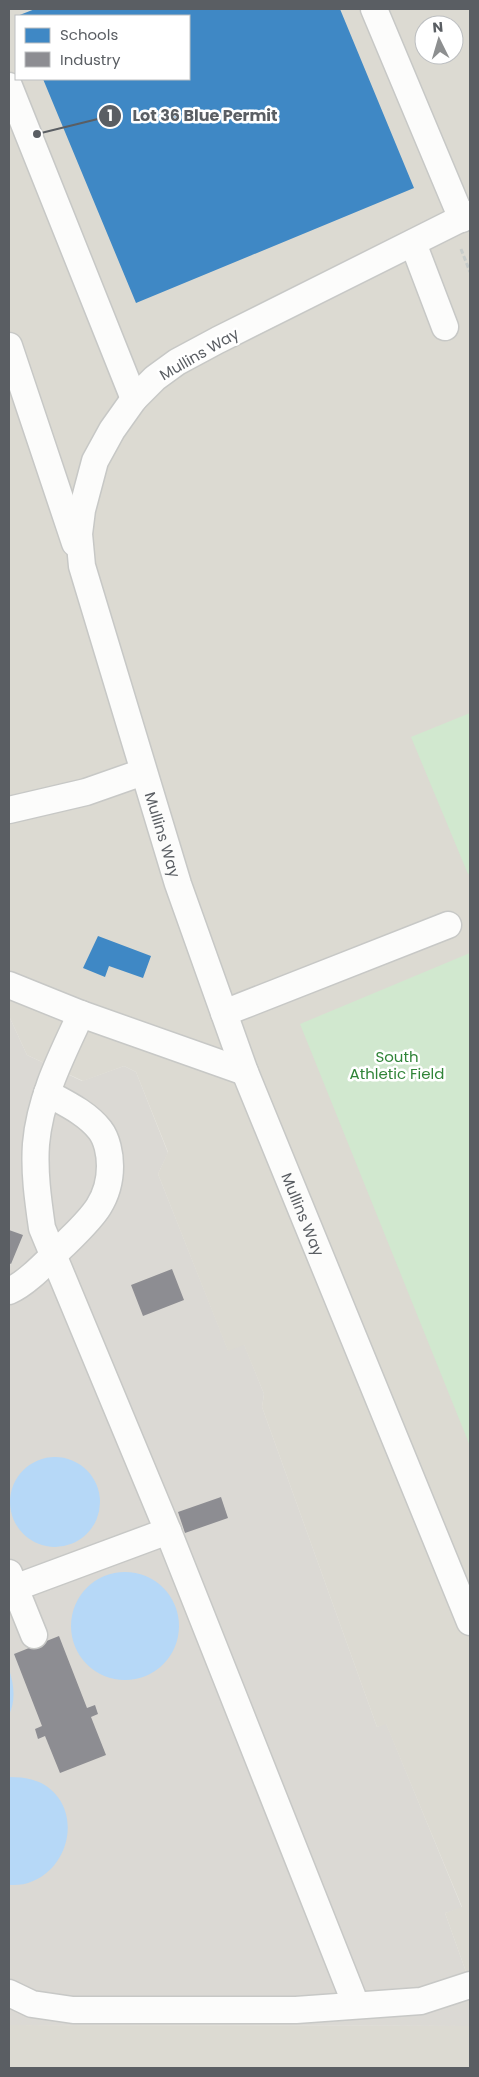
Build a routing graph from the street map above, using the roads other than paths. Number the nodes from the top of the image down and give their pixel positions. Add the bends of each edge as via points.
1 (374, 9) edge
2 (9, 86) edge
3 (466, 216) edge
4 (414, 243) junction
5 (445, 327) dead end
6 (9, 346) edge
7 (134, 399) junction
8 (82, 566) junction
9 (143, 772) junction
10 (9, 810) edge
11 (448, 925) dead end
12 (9, 985) edge
13 (224, 1013) junction
14 (81, 1014) junction
15 (245, 1072) junction
16 (47, 1093) junction
17 (53, 1255) junction
18 (13, 1289) edge
19 (70, 1294) junction
20 (168, 1530) junction
21 (11, 1583) edge
22 (470, 1622) edge
23 (34, 1635) dead end
24 (470, 1985) edge
25 (9, 1993) edge
26 (356, 2005) junction

1 - 3 street
2 - 7 street
3 - 4 street, Mullins Way
4 - 5 street
4 - 7 street, Mullins Way via 177,362
6 - 8 street
7 - 8 street, Mullins Way via 95,461 79,534
8 - 9 street, Mullins Way
9 - 10 street via 86,792
9 - 13 street, Mullins Way via 178,884
11 - 13 street
12 - 14 street
13 - 15 street, Mullins Way
14 - 15 street
14 - 16 street
15 - 22 street, Mullins Way
16 - 17 street via 36,1143 36,1189 42,1228
16 - 17 street via 80,1112 101,1130 110,1155 107,1194 92,1217
17 - 18 street
17 - 19 street
18 - 19 street via 47,1287
19 - 20 street
20 - 21 street
20 - 26 street
21 - 23 street
24 - 26 street via 421,2001
25 - 26 street via 32,2004 73,2010 296,2010

